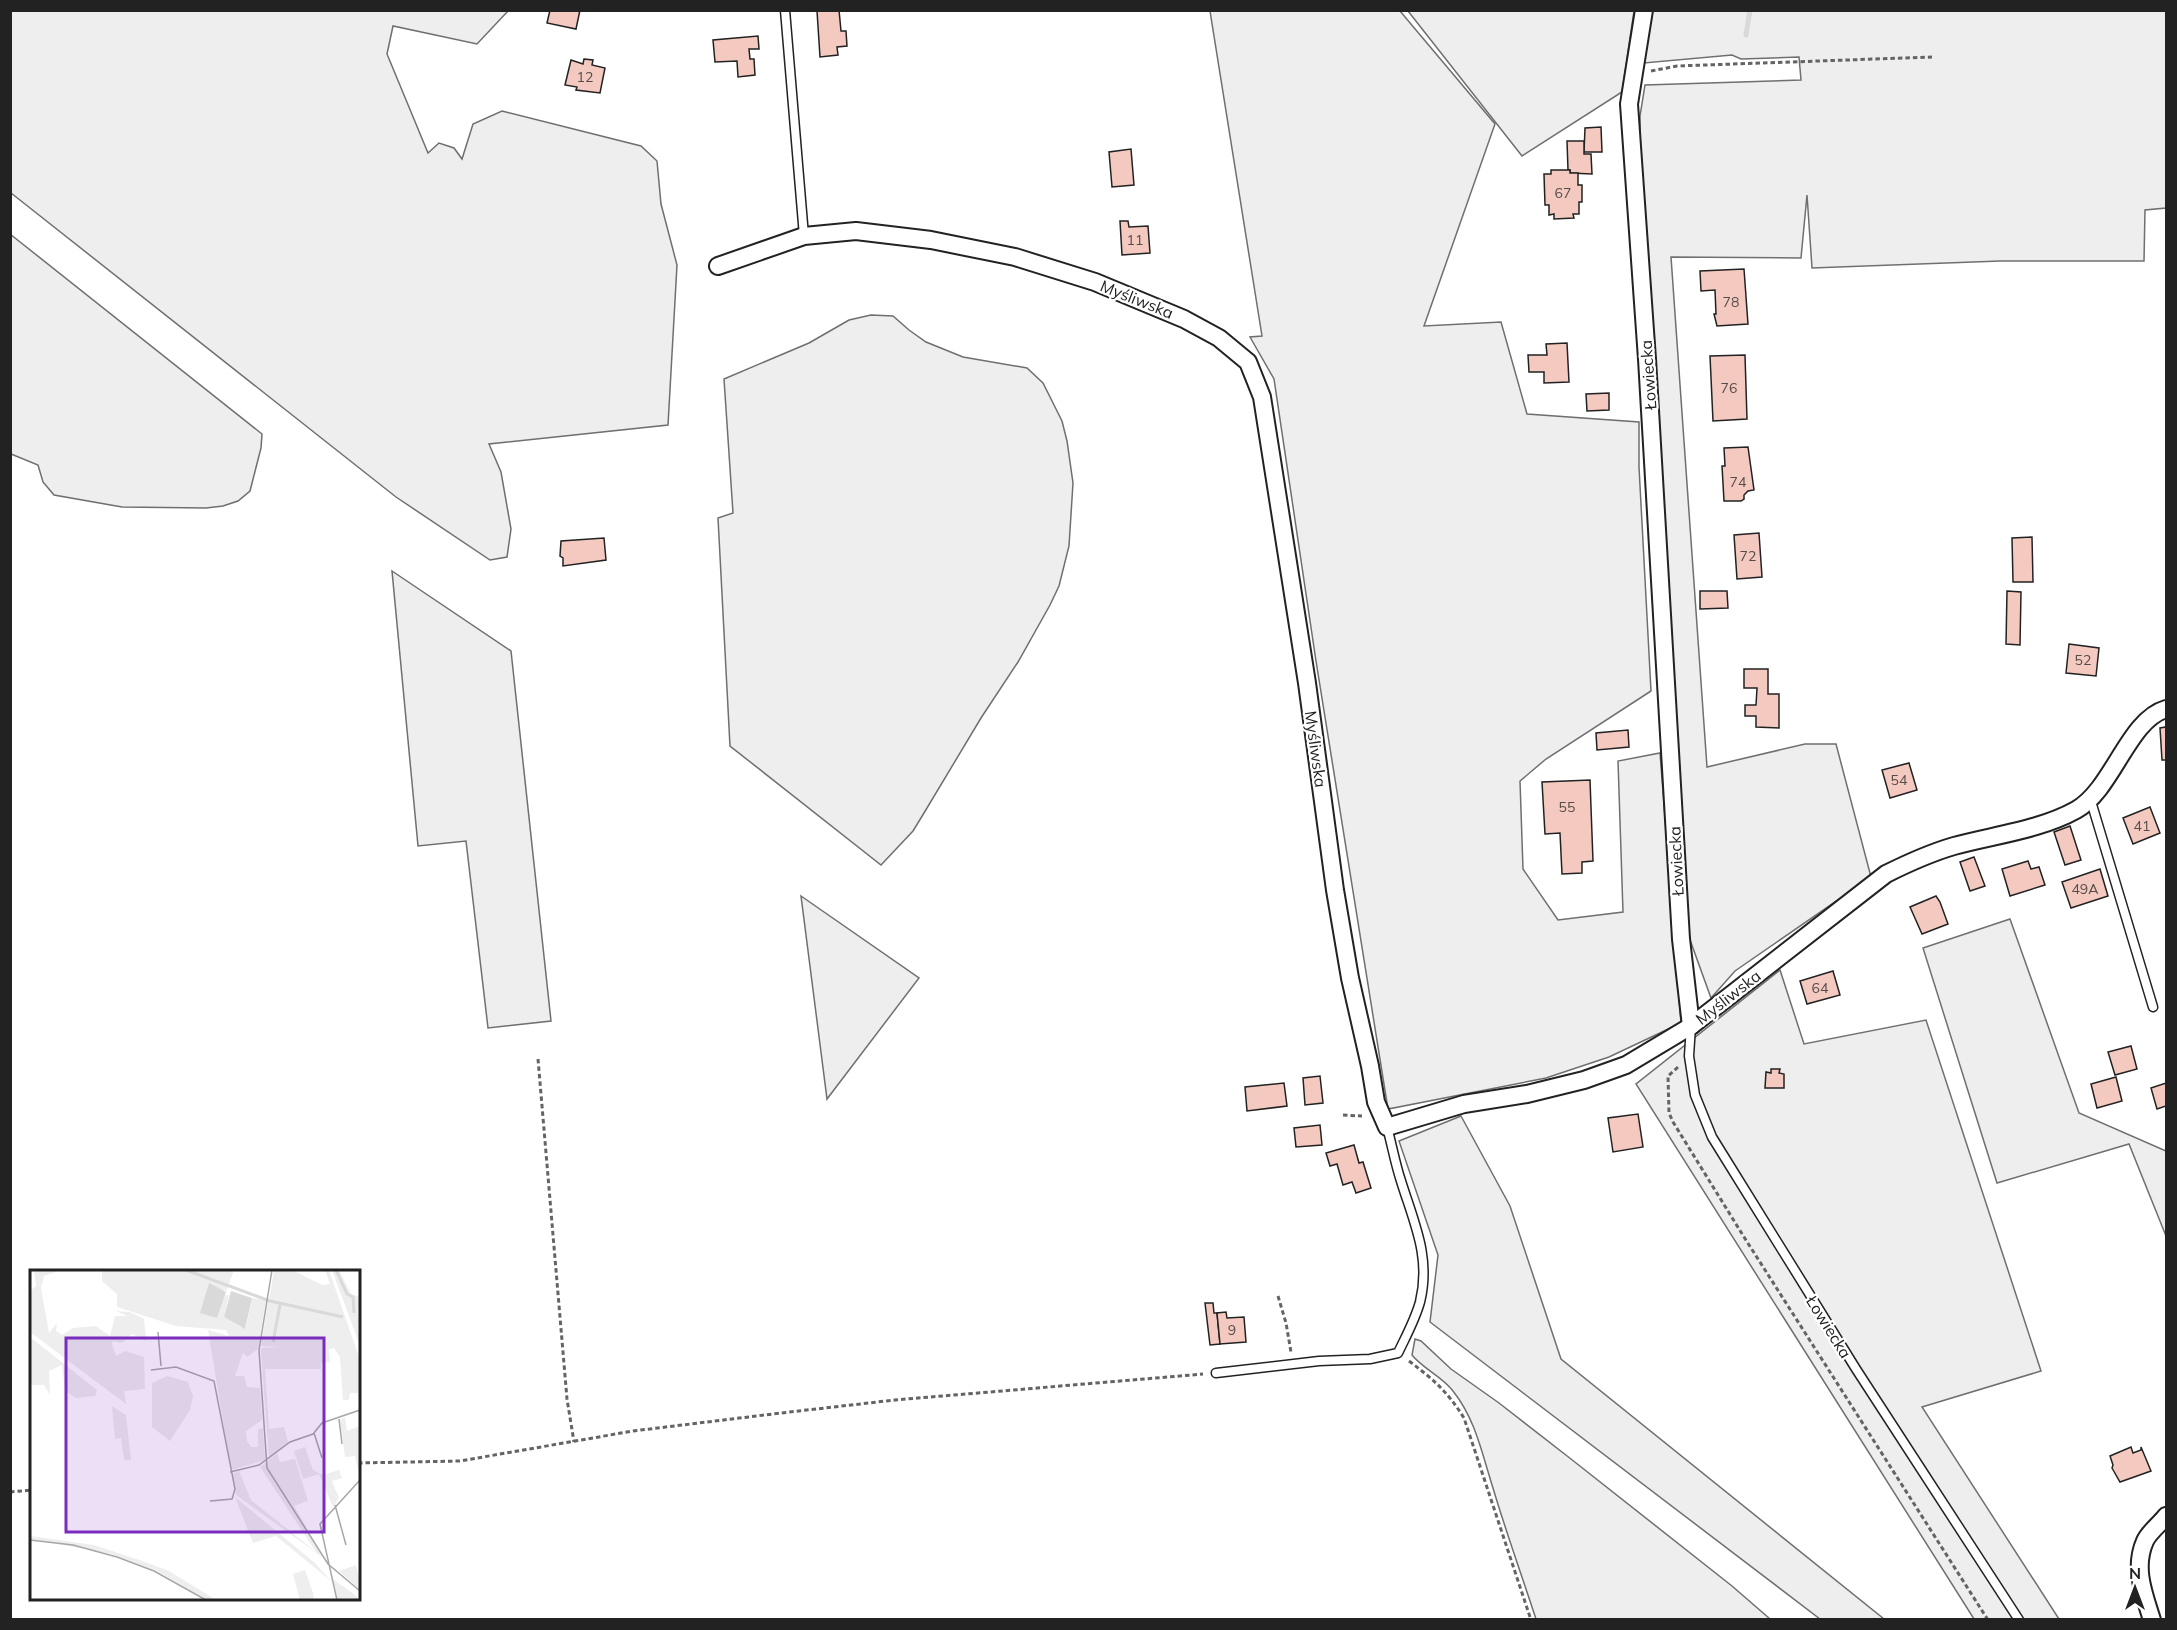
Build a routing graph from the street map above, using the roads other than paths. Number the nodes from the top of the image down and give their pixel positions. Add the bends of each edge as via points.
1 (785, 10) edge
2 (1644, 10) edge
3 (804, 236) junction
4 (718, 266) dead end
5 (2166, 709) edge
6 (2090, 798) junction
7 (2153, 1006) dead end
8 (1691, 1026) junction
9 (1387, 1127) junction
10 (1216, 1373) road end
11 (2166, 1516) edge
12 (2019, 1620) edge
13 (2152, 1620) edge

1 - 3 lane
2 - 8 street, Łowiecka via 1629,104 1681,939
3 - 4 street, Myśliwska
3 - 9 street, Myśliwska via 856,231 931,240 1015,257 1095,282 1184,318 1219,338 1248,362 1262,397 1350,978 1376,1102
5 - 6 street, Myśliwska via 2143,725
6 - 7 lane
6 - 8 street, Myśliwska via 2078,809 2045,823 1951,847 1886,874
8 - 9 street, Myśliwska via 1626,1065 1584,1080 1464,1104
8 - 12 lane, Łowiecka via 1689,1056 1695,1095 1712,1137
9 - 10 lane via 1423,1250 1424,1266 1420,1302 1398,1353
11 - 13 street via 2145,1540 2139,1563 2141,1586

